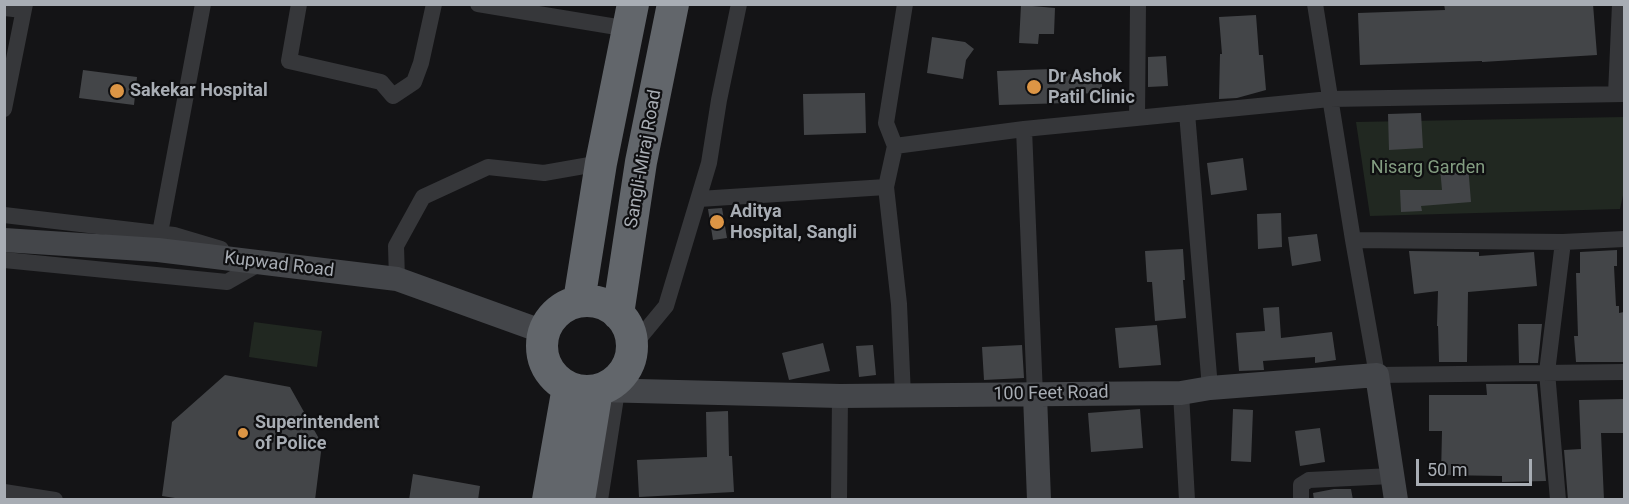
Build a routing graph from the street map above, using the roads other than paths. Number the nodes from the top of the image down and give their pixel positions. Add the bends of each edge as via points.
1 (202, 4) edge
2 (298, 4) edge
3 (434, 4) edge
4 (478, 4) edge
5 (673, 4) edge
6 (739, 4) edge
7 (905, 4) edge
8 (1138, 4) edge
9 (1315, 4) edge
10 (1620, 4) edge
11 (24, 7) edge
12 (4, 8) edge
13 (631, 17) edge
14 (1620, 94) edge
15 (1330, 99) junction
16 (4, 110) edge
17 (1187, 113) junction
18 (1137, 118) junction
19 (1024, 129) junction
20 (896, 146) junction
21 (601, 163) junction
22 (886, 187) junction
23 (699, 199) junction
24 (4, 215) edge
25 (1624, 239) edge
26 (4, 240) edge
27 (1353, 240) junction
28 (159, 241) junction
29 (1563, 243) junction
30 (4, 260) edge
31 (262, 262) junction
32 (398, 279) junction
33 (579, 301) junction
34 (618, 314) junction
35 (544, 332) junction
36 (632, 347) junction
37 (1547, 372) junction
38 (1624, 372) edge
39 (1377, 375) junction
40 (1210, 388) junction
41 (594, 389) junction
42 (1181, 393) junction
43 (1035, 395) junction
44 (840, 396) junction
45 (903, 396) junction
46 (1392, 476) junction
47 (4, 492) edge
48 (55, 500) edge
49 (549, 500) edge
50 (579, 500) edge
51 (600, 500) edge
52 (839, 500) edge
53 (1039, 500) edge
54 (1187, 500) edge
55 (1301, 500) edge
56 (1396, 500) edge
57 (1558, 500) edge

1 - 28 street
2 - 3 street via 289,60 381,82 393,96 414,82
4 - 13 street
5 - 34 highway, Sangli-Miraj Road via 641,162
6 - 23 street
7 - 20 street via 886,123
8 - 18 street
9 - 15 street
10 - 14 street
11 - 12 street
11 - 16 street
13 - 21 highway
14 - 15 street
15 - 17 street
15 - 27 street
17 - 18 street
17 - 40 street
18 - 19 street
19 - 20 street
19 - 43 street
20 - 22 street
21 - 32 street via 544,173 488,167 423,197 396,246
21 - 33 highway
22 - 23 street
22 - 45 street via 899,304
23 - 36 street via 666,306
24 - 28 street
25 - 29 street
26 - 28 main road, Kupwad Road
27 - 29 street
27 - 39 street
28 - 31 main road, Kupwad Road
29 - 37 street
30 - 31 street via 227,282
31 - 32 main road, Kupwad Road
32 - 35 main road, Kupwad Road
33 - 34 highway via 600,302
33 - 35 highway via 558,311
34 - 36 highway via 630,332
35 - 41 highway via 542,352 556,378
36 - 41 highway via 622,374 611,384
37 - 38 street
37 - 39 street
37 - 57 street
39 - 40 main road, 100 Feet Road
39 - 46 main road
40 - 42 main road, 100 Feet Road
41 - 44 main road, 100 Feet Road
41 - 49 highway
41 - 50 highway
41 - 51 street
42 - 43 main road, 100 Feet Road
42 - 54 street
43 - 45 main road, 100 Feet Road
43 - 53 main road
44 - 45 main road, 100 Feet Road
44 - 52 street
46 - 55 street via 1309,480 1301,485
46 - 56 main road
47 - 48 street

